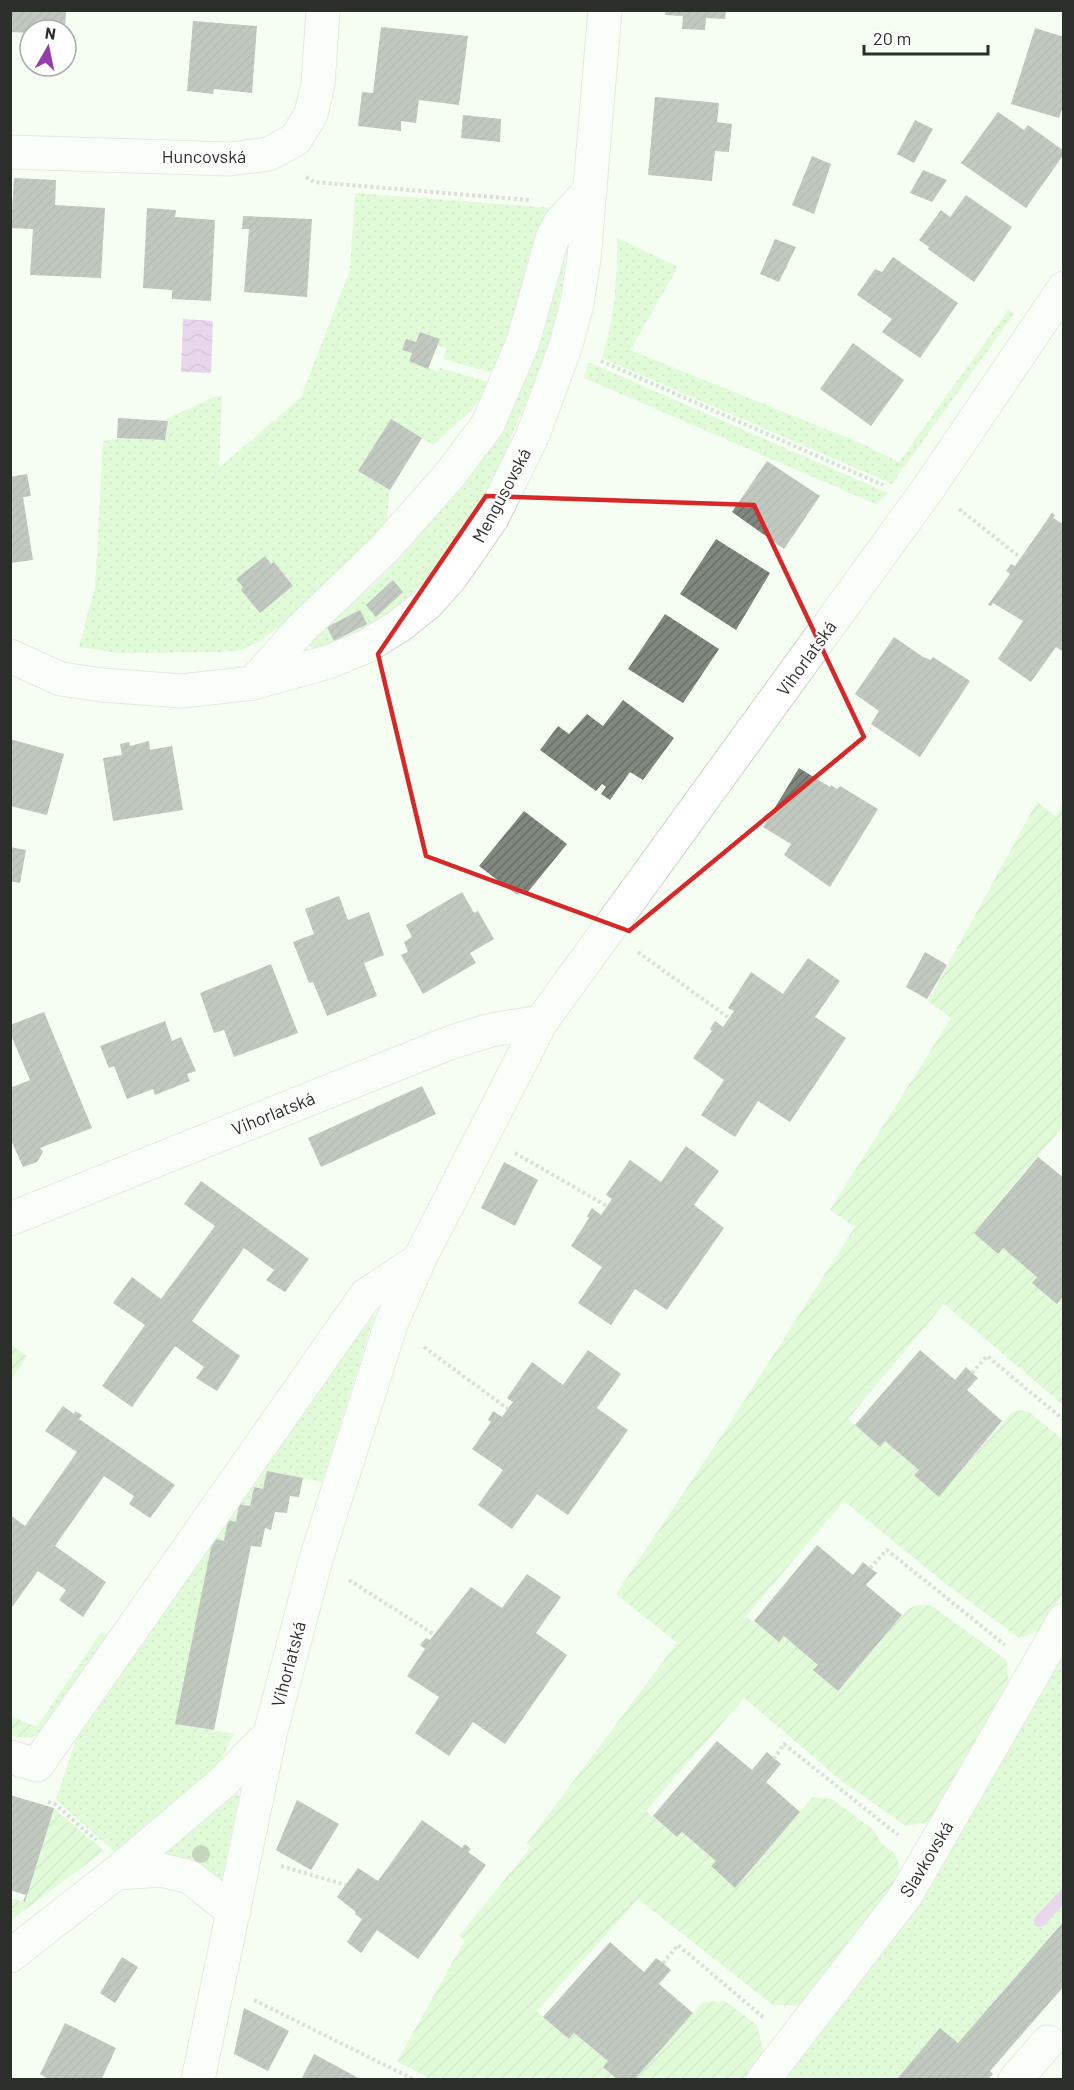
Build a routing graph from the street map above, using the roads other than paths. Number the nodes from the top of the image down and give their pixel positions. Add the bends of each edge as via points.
1 (323, 10) edge
2 (605, 10) edge
3 (10, 152) edge
4 (590, 190) junction
5 (1064, 288) edge
6 (10, 656) edge
7 (253, 683) junction
8 (541, 1022) junction
9 (10, 1219) edge
10 (420, 1260) junction
11 (1064, 1620) edge
12 (270, 1734) junction
13 (10, 1757) edge
14 (116, 1873) junction
15 (234, 1912) junction
16 (10, 1956) edge
17 (1058, 2041) edge
18 (198, 2079) edge
19 (763, 2079) edge
20 (1015, 2079) edge

1 - 3 street, Huncovská via 318,84 311,114 296,139 269,154 230,159
2 - 4 street, Mengusovská
4 - 7 street via 560,223 552,239 523,342 488,424 385,548 300,630
4 - 7 street, Mengusovská via 577,303 566,345 532,437 492,518 472,548 428,603 367,646 328,662
5 - 8 street, Vihorlatská via 925,494
6 - 7 street, Mengusovská via 61,679 102,685 182,691
8 - 9 street, Vihorlatská via 491,1030 452,1042
8 - 10 street, Vihorlatská
10 - 12 street, Vihorlatská via 391,1324 316,1559
10 - 13 street via 366,1295 37,1765
11 - 19 street, Slavkovská via 906,1895
12 - 14 street via 222,1783
12 - 15 street, Vihorlatská
14 - 15 street via 161,1870 190,1878
14 - 16 street
15 - 18 street, Vihorlatská
17 - 20 street

